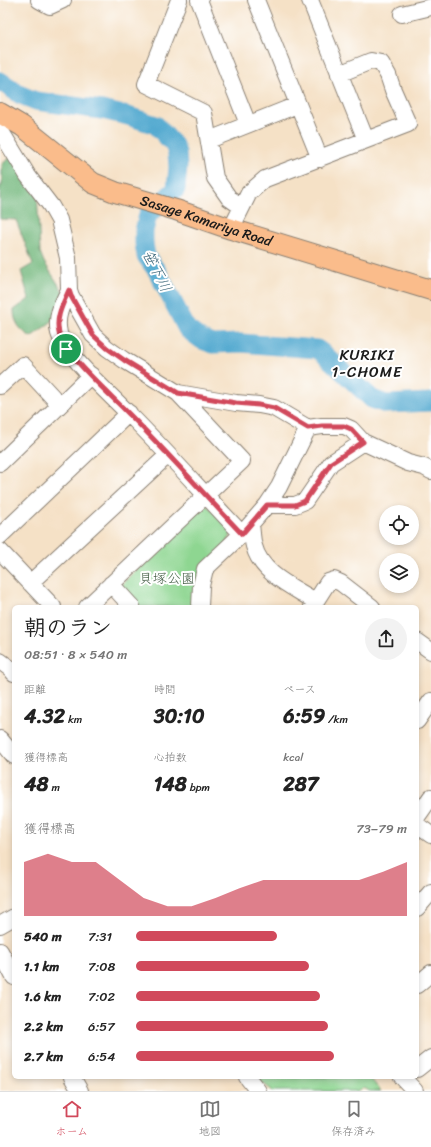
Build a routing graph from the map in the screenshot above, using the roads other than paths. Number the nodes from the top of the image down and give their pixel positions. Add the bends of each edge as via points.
1 (39, 0) edge
2 (63, 0) edge
3 (179, 0) edge
4 (199, 0) edge
5 (256, 0) edge
6 (310, 0) edge
7 (431, 7) edge
8 (402, 14) dead end
9 (339, 74) junction
10 (297, 105) junction
11 (0, 113) edge
12 (248, 124) junction
13 (0, 130) edge
14 (209, 140) junction
15 (366, 140) junction
16 (320, 159) junction
17 (242, 207) junction
18 (231, 229) junction
19 (69, 290) junction
20 (431, 290) edge
21 (91, 375) junction
22 (0, 386) edge
23 (178, 393) junction
24 (60, 405) junction
25 (129, 413) junction
26 (308, 428) junction
27 (363, 442) junction
28 (168, 455) junction
29 (0, 462) edge
30 (431, 471) edge
31 (205, 495) junction
32 (267, 505) junction
33 (247, 529) junction
34 (0, 536) edge
35 (2, 560) edge
36 (30, 583) junction
37 (111, 584) junction
38 (314, 604) edge
39 (51, 605) edge
40 (88, 605) edge
41 (130, 605) edge
42 (200, 605) edge
43 (369, 605) edge
44 (419, 643) edge
45 (431, 652) edge
46 (0, 661) edge
47 (12, 670) edge
48 (431, 701) edge
49 (419, 718) edge
50 (0, 739) edge
51 (12, 754) edge
52 (431, 797) edge
53 (419, 814) edge
54 (419, 826) edge
55 (431, 835) edge
56 (431, 892) edge
57 (419, 906) edge
58 (12, 918) edge
59 (0, 925) edge
60 (0, 951) edge
61 (12, 973) edge
62 (431, 973) edge
63 (419, 983) edge
64 (431, 1058) edge
65 (419, 1067) edge
66 (73, 1079) edge
67 (249, 1079) edge
68 (80, 1091) edge
69 (258, 1091) edge

1 - 2 street via 50,6
3 - 14 street via 146,84 204,113
4 - 12 street
5 - 10 street
6 - 9 street
7 - 8 street
9 - 15 street
9 - 15 street via 371,61 380,63 388,75 408,124
10 - 12 street
10 - 16 street
11 - 18 main road, Sasage Kamariya Road via 22,126 93,183
12 - 14 street
13 - 19 street via 59,220 68,258
14 - 17 street via 215,178 229,198
15 - 16 street
16 - 17 street via 265,179 249,193
17 - 18 street
18 - 20 main road, Sasage Kamariya Road
19 - 21 street via 58,314 59,333 66,349
19 - 23 street via 93,335 124,360
21 - 24 street
21 - 25 street
22 - 24 street via 23,365
23 - 26 street via 274,408
23 - 31 street via 242,460
24 - 29 street
25 - 28 street
25 - 34 street
26 - 27 street via 344,426 351,429
26 - 32 street via 279,487
27 - 30 street
27 - 32 street via 331,463 305,501 295,505
28 - 31 street
28 - 36 street
31 - 33 street
31 - 37 street
32 - 33 street
33 - 38 street via 261,561 274,576
33 - 42 street via 205,569
35 - 36 street
36 - 39 street
37 - 40 street
37 - 41 street
38 - 43 street via 328,582 334,580
44 - 45 street
46 - 47 street
48 - 49 street
50 - 51 street
52 - 53 street
54 - 55 street
56 - 57 street
58 - 59 street
60 - 61 street
62 - 63 street
64 - 65 street
66 - 68 street
67 - 69 street

